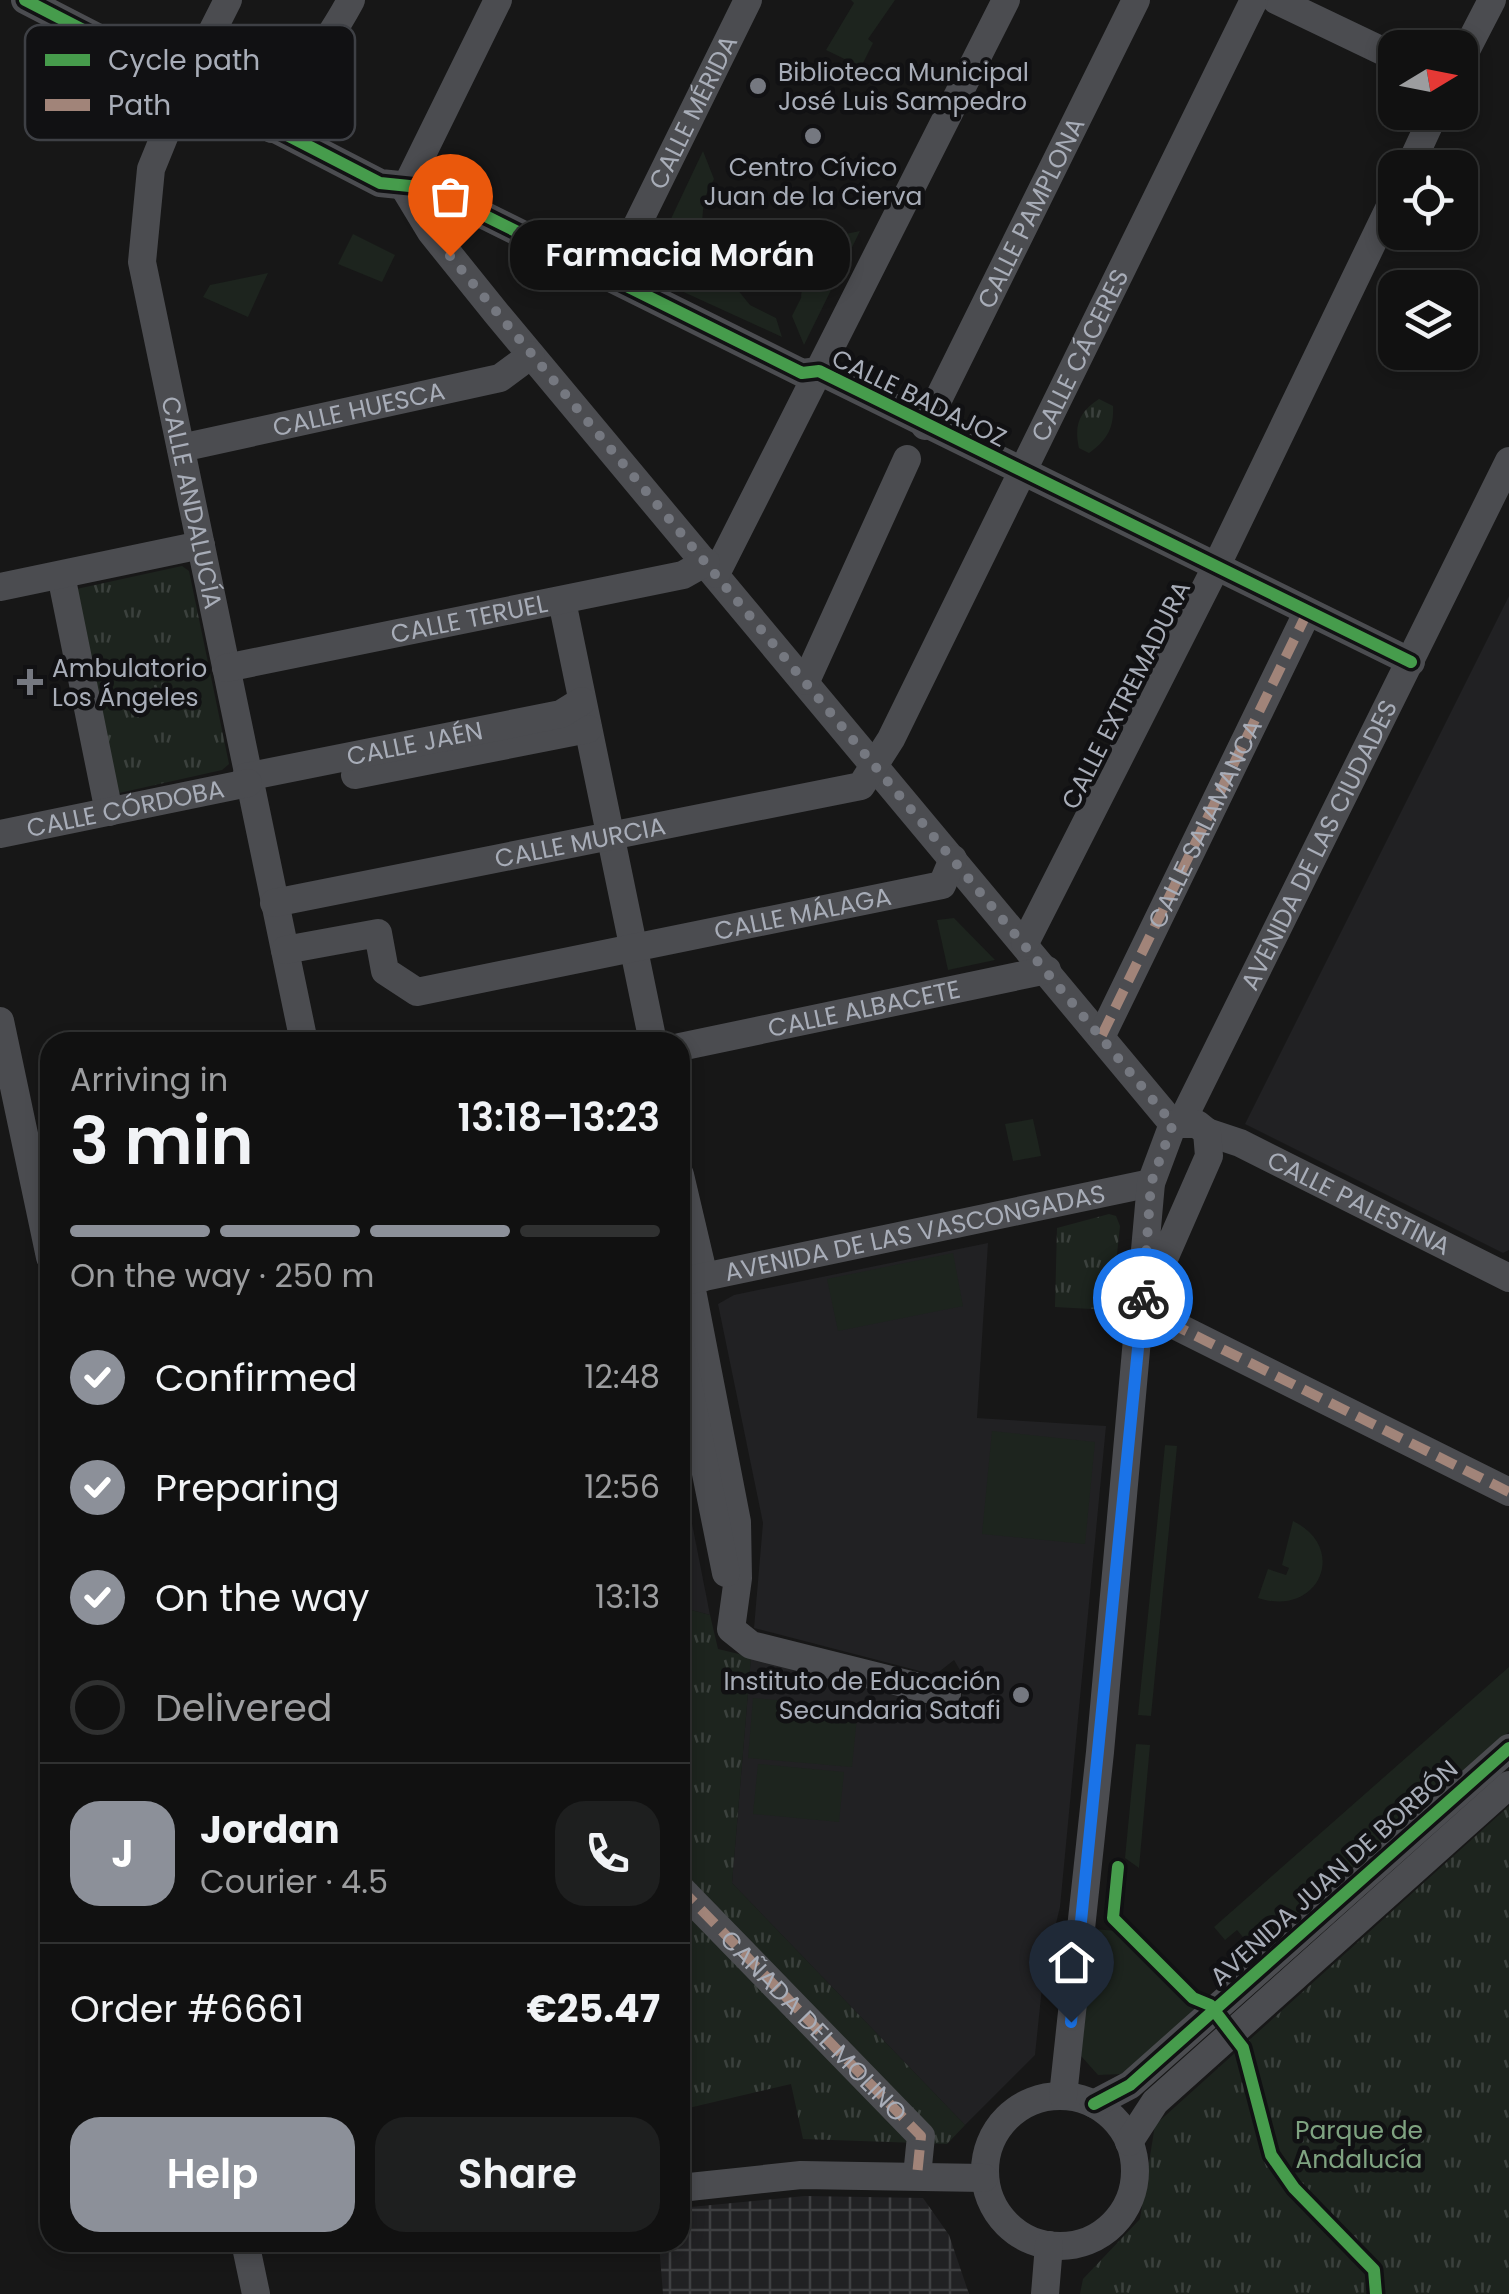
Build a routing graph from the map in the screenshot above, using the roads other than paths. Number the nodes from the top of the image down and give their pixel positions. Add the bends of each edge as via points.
1 (25, 0) edge
2 (228, 0) edge
3 (351, 0) edge
4 (498, 0) edge
5 (748, 0) edge
6 (1006, 0) edge
7 (1136, 0) edge
8 (1254, 0) edge
9 (1276, 0) edge
10 (1492, 0) edge
11 (73, 25) edge
12 (215, 25) edge
13 (337, 25) edge
14 (1477, 30) edge
15 (1378, 50) edge
16 (163, 140) edge
17 (294, 140) edge
18 (417, 181) junction
19 (460, 204) junction
20 (1378, 231) edge
21 (431, 232) junction
22 (611, 278) junction
23 (531, 354) junction
24 (820, 371) junction
25 (925, 426) junction
26 (181, 448) junction
27 (906, 459) dead end
28 (1509, 460) edge
29 (1022, 474) junction
30 (201, 545) junction
31 (1216, 567) junction
32 (711, 568) junction
33 (61, 575) junction
34 (0, 587) edge
35 (562, 601) junction
36 (1307, 614) junction
37 (1411, 662) junction
38 (226, 668) junction
39 (806, 681) junction
40 (582, 701) junction
41 (588, 729) junction
42 (876, 763) junction
43 (248, 784) junction
44 (109, 812) junction
45 (0, 834) edge
46 (610, 838) junction
47 (953, 859) junction
48 (274, 903) junction
49 (1025, 943) junction
50 (634, 949) junction
51 (284, 950) junction
52 (1048, 970) junction
53 (0, 1021) edge
54 (302, 1032) edge
55 (652, 1032) edge
56 (1102, 1036) junction
57 (690, 1045) edge
58 (1187, 1126) junction
59 (1150, 1192) junction
60 (40, 1210) edge
61 (1182, 1214) junction
62 (1509, 1278) edge
63 (691, 1280) edge
64 (1142, 1309) junction
65 (690, 1391) edge
66 (1509, 1492) edge
67 (734, 1598) junction
68 (947, 1694) dead end
69 (1509, 1748) edge
70 (1509, 1785) edge
71 (690, 1898) edge
72 (1063, 2096) junction
73 (1094, 2104) junction
74 (1129, 2142) junction
75 (918, 2176) junction
76 (984, 2178) junction
77 (690, 2187) edge
78 (1049, 2245) junction
79 (247, 2252) edge
80 (256, 2294) edge
81 (1046, 2294) edge

1 - 11 street, CALLE BADAJOZ
2 - 12 street, CALLE ANDALUCÍA
3 - 13 street
4 - 18 street
5 - 22 street, CALLE MÉRIDA
6 - 24 street
7 - 25 street, CALLE PAMPLONA
8 - 29 street, CALLE CÁCERES
9 - 15 street
10 - 14 street
16 - 26 street, CALLE ANDALUCÍA via 151,169 142,262
17 - 18 street, CALLE BADAJOZ via 380,183
18 - 19 street, CALLE BADAJOZ
18 - 21 street
19 - 21 street via 444,211
19 - 22 street, CALLE BADAJOZ
20 - 31 street, CALLE EXTREMADURA
21 - 23 street
22 - 24 street, CALLE BADAJOZ via 802,373
23 - 26 street, CALLE HUESCA via 500,378
23 - 32 street
24 - 25 street, CALLE BADAJOZ
24 - 32 street
25 - 29 street, CALLE BADAJOZ
26 - 30 street, CALLE ANDALUCÍA
27 - 39 street
28 - 37 street, AVENIDA DE LAS CIUDADES
29 - 31 street, CALLE BADAJOZ
29 - 42 street, CALLE CÁCERES
30 - 33 street
30 - 38 street, CALLE ANDALUCÍA
31 - 36 street, CALLE BADAJOZ
31 - 49 street, CALLE EXTREMADURA
32 - 35 street, CALLE TERUEL
32 - 39 street
33 - 34 street
33 - 44 street
35 - 38 street, CALLE TERUEL
35 - 40 street
36 - 37 street, CALLE BADAJOZ
36 - 56 street, CALLE SALAMANCA
37 - 58 street, AVENIDA DE LAS CIUDADES
38 - 43 street, CALLE ANDALUCÍA
39 - 42 street
40 - 41 street
40 - 43 street, CALLE JAÉN via 560,714
41 - 43 street, CALLE JAÉN
41 - 46 street
42 - 46 street, CALLE MURCIA via 861,786
42 - 47 street
43 - 44 street, CALLE CÓRDOBA
43 - 48 street, CALLE ANDALUCÍA
44 - 45 street, CALLE CÓRDOBA
46 - 48 street, CALLE MURCIA
46 - 50 street
47 - 49 street
47 - 50 street, CALLE MÁLAGA via 942,886
48 - 51 street, CALLE ANDALUCÍA
49 - 52 street
50 - 51 street via 418,992 386,972 378,933
50 - 55 street
51 - 54 street, CALLE ANDALUCÍA
52 - 56 street
52 - 57 street, CALLE ALBACETE
53 - 60 street
56 - 58 street
58 - 59 street, AVENIDA DE LAS CIUDADES
58 - 61 street, AVENIDA DE LAS CIUDADES via 1208,1156
58 - 62 street, CALLE PALESTINA via 1240,1143
59 - 61 street via 1158,1210
59 - 63 street, AVENIDA DE LAS VASCONGADAS
59 - 64 street, AVENIDA DE LAS CIUDADES
61 - 64 street, AVENIDA DE LAS CIUDADES
63 - 67 street via 738,1522
64 - 66 street
64 - 72 street, AVENIDA DE LAS CIUDADES
65 - 67 street
67 - 68 street via 731,1628 751,1644
69 - 73 street, AVENIDA JUAN DE BORBÓN via 1130,2085
70 - 74 street, AVENIDA JUAN DE BORBÓN via 1155,2102
71 - 75 street, CAÑADA DEL MOLINO via 922,2136
72 - 73 street
72 - 76 street via 1010,2114 994,2133
73 - 74 street via 1110,2112
74 - 78 street via 1134,2178 1123,2212 1086,2242
75 - 76 street
75 - 77 street via 801,2175
76 - 78 street via 1001,2219 1018,2234
78 - 81 street
79 - 80 street

